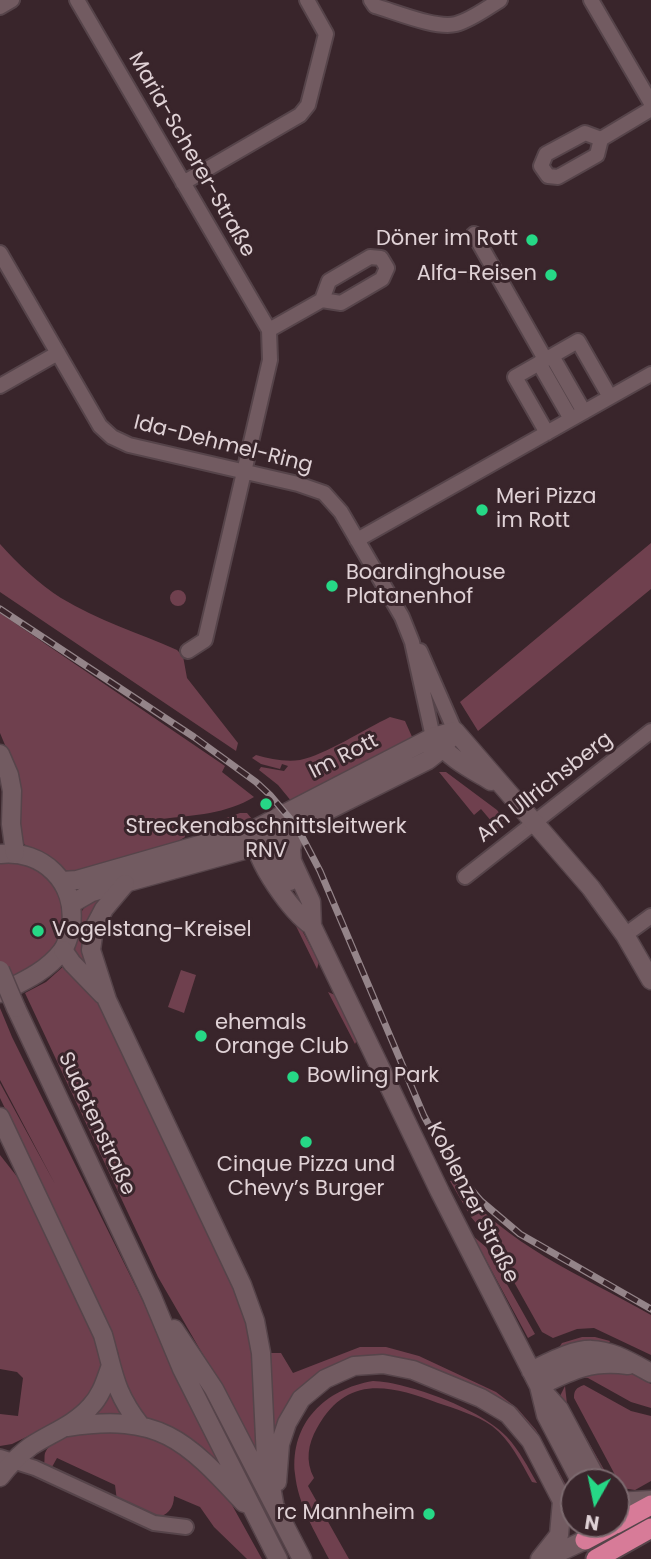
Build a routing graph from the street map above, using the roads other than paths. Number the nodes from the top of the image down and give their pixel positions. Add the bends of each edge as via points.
1 (12, 0) edge
2 (77, 0) edge
3 (307, 0) edge
4 (372, 0) edge
5 (500, 0) edge
6 (591, 0) edge
7 (0, 7) edge
8 (651, 103) edge
9 (651, 109) edge
10 (601, 139) dead end
11 (183, 183) junction
12 (474, 234) dead end
13 (0, 253) edge
14 (321, 300) dead end
15 (268, 330) junction
16 (58, 353) junction
17 (545, 359) junction
18 (651, 374) edge
19 (0, 386) edge
20 (610, 397) junction
21 (577, 416) junction
22 (547, 433) junction
23 (243, 471) junction
24 (357, 540) junction
25 (412, 642) junction
26 (188, 651) dead end
27 (455, 731) junction
28 (651, 731) edge
29 (437, 743) junction
30 (0, 754) edge
31 (503, 788) junction
32 (537, 823) junction
33 (297, 827) junction
34 (259, 839) junction
35 (8, 853) edge
36 (465, 877) dead end
37 (62, 881) junction
38 (125, 884) junction
39 (71, 904) junction
40 (651, 916) edge
41 (312, 920) junction
42 (625, 935) junction
43 (63, 950) junction
44 (0, 970) edge
45 (651, 980) edge
46 (0, 993) edge
47 (107, 1000) junction
48 (0, 1117) edge
49 (152, 1297) junction
50 (110, 1368) junction
51 (646, 1370) edge
52 (535, 1378) junction
53 (140, 1425) junction
54 (67, 1427) junction
55 (6, 1459) edge
56 (574, 1468) edge
57 (591, 1468) edge
58 (0, 1477) edge
59 (630, 1502) edge
60 (651, 1502) edge
61 (274, 1503) junction
62 (630, 1515) edge
63 (257, 1518) junction
64 (186, 1527) dead end
65 (651, 1528) edge
66 (577, 1538) edge
67 (278, 1559) edge
68 (302, 1559) edge
69 (543, 1559) edge
70 (596, 1559) edge

1 - 7 street
2 - 11 street, Maria-Scherer-Straße
3 - 11 street via 326,34 308,105 300,115
4 - 5 street via 375,6 443,24 464,21
6 - 8 street
9 - 10 street
11 - 15 street, Maria-Scherer-Straße
12 - 17 street
13 - 16 street, Ida-Dehmel-Ring
14 - 15 street
15 - 23 street, Maria-Scherer-Straße via 270,360
16 - 19 street
16 - 23 street, Ida-Dehmel-Ring via 100,426 112,437
17 - 20 street via 578,341
17 - 21 street
17 - 22 street via 515,377
18 - 20 street
20 - 21 street
21 - 22 street
22 - 24 street
23 - 24 street, Ida-Dehmel-Ring via 324,493
23 - 26 street, Maria-Scherer-Straße via 205,640
24 - 25 street, Ida-Dehmel-Ring
25 - 27 street, Ida-Dehmel-Ring via 423,655
25 - 29 street, Ida-Dehmel-Ring
27 - 29 main road, Im Rott
27 - 31 main road
28 - 32 street, Am Ullrichsberg
29 - 31 main road
29 - 33 main road, Im Rott via 428,760
29 - 34 main road, Im Rott
30 - 35 main road via 12,791
31 - 32 main road
32 - 36 street, Am Ullrichsberg
32 - 42 main road
33 - 34 main road, Im Rott
33 - 41 main road, Koblenzer Straße via 292,860 311,902
34 - 37 main road
34 - 38 main road
34 - 41 main road, Koblenzer Straße via 261,861 299,917
35 - 37 main road via 32,857
37 - 39 main road
38 - 39 main road via 92,892
38 - 47 main road via 94,928 91,950
39 - 43 main road
40 - 42 street
41 - 52 main road, Koblenzer Straße via 428,1168
42 - 45 main road
43 - 46 main road via 41,972
43 - 47 main road
44 - 49 main road, Sudetenstraße, bridge
47 - 61 main road via 256,1321 266,1459
48 - 50 main road via 103,1335
49 - 61 main road, Sudetenstraße via 214,1389
49 - 63 main road, Sudetenstraße
50 - 53 main road via 120,1395
50 - 54 main road via 100,1394
51 - 52 main road via 608,1362
52 - 56 main road, Koblenzer Straße via 546,1415
52 - 57 main road, Koblenzer Straße via 559,1409
53 - 54 main road
53 - 63 main road via 185,1445
54 - 55 main road
55 - 58 main road
55 - 64 street via 154,1523
59 - 60 main road
60 - 62 highway
61 - 68 main road, Sudetenstraße
61 - 69 main road via 280,1444 301,1399 325,1379 354,1366 403,1368 481,1398 508,1414 531,1440 562,1501 559,1535
63 - 67 main road, Sudetenstraße
65 - 70 highway
66 - 69 main road

